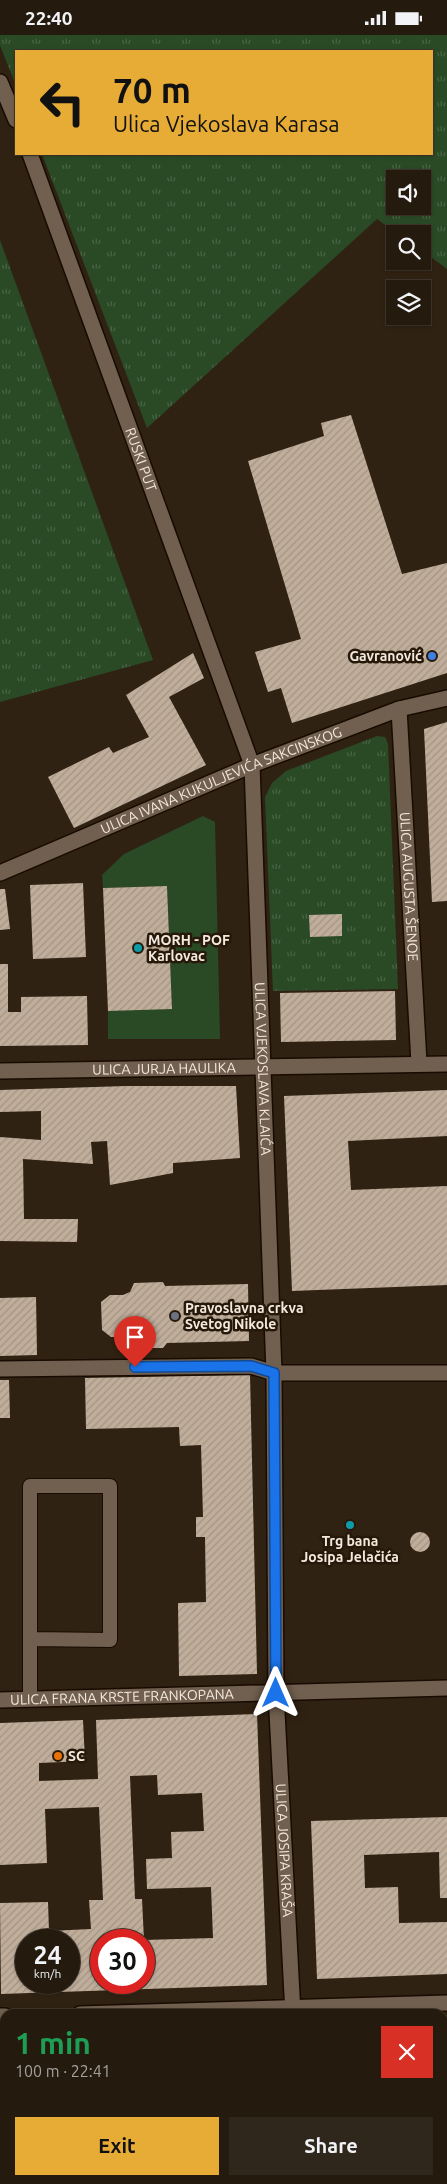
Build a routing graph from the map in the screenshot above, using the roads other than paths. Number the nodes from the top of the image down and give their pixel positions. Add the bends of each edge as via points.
1 (0, 82) edge
2 (15, 118) edge
3 (30, 155) edge
4 (447, 698) edge
5 (399, 709) junction
6 (252, 765) junction
7 (0, 873) edge
8 (419, 1063) junction
9 (447, 1064) edge
10 (264, 1068) junction
11 (0, 1071) edge
12 (0, 1369) edge
13 (274, 1373) junction
14 (447, 1373) edge
15 (30, 1639) junction
16 (447, 1688) edge
17 (276, 1693) junction
18 (30, 1699) junction
19 (0, 1700) edge
20 (447, 2003) edge
21 (293, 2009) edge
22 (332, 2009) edge

1 - 2 street
3 - 6 street, RUSKI PUT
4 - 5 street, ULICA IVANA KUKULJEVIĆA SAKCINSKOG
5 - 6 street, ULICA IVANA KUKULJEVIĆA SAKCINSKOG
5 - 8 street, ULICA AUGUSTA ŠENOE
6 - 7 street, ULICA IVANA KUKULJEVIĆA SAKCINSKOG
6 - 10 street, ULICA VJEKOSLAVA KLAIĆA
8 - 9 street, ULICA JURJA HAULIKA
8 - 10 street, ULICA JURJA HAULIKA
10 - 11 street, ULICA JURJA HAULIKA
10 - 13 street, ULICA VJEKOSLAVA KLAIĆA
12 - 13 street via 251,1366
13 - 14 street
13 - 17 street
15 - 15 lane via 30,1486 110,1486 110,1640
15 - 18 lane
16 - 17 street
17 - 18 street, ULICA FRANA KRSTE FRANKOPANA
17 - 21 street, ULICA JOSIPA KRAŠA
18 - 19 street, ULICA FRANA KRSTE FRANKOPANA
20 - 22 street

